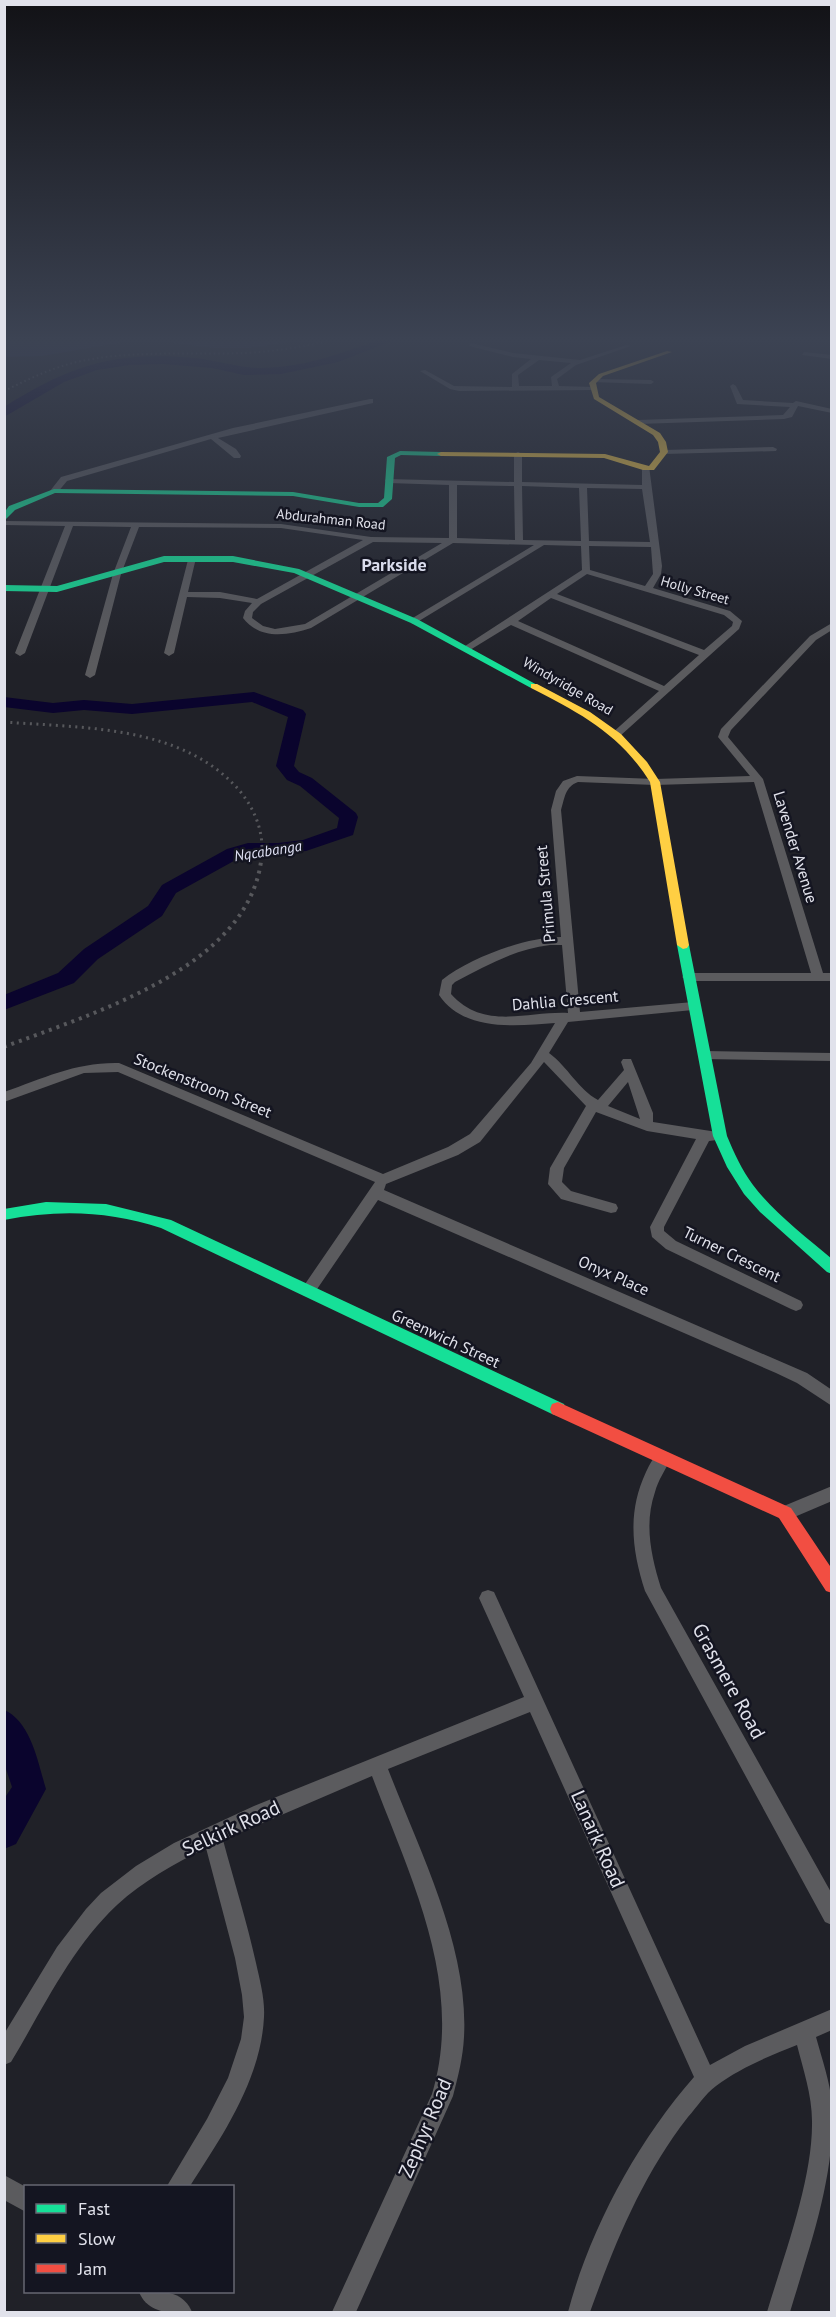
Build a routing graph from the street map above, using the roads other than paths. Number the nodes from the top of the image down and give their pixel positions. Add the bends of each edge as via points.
1 (169, 449) edge
2 (230, 449) edge
3 (663, 449) edge
4 (767, 449) edge
5 (664, 452) junction
6 (518, 454) junction
7 (237, 456) dead end
8 (648, 468) junction
9 (389, 481) junction
10 (453, 483) junction
11 (518, 485) junction
12 (583, 486) junction
13 (645, 487) junction
14 (54, 490) junction
15 (4, 521) edge
16 (70, 524) junction
17 (135, 525) junction
18 (371, 539) junction
19 (453, 540) junction
20 (519, 542) junction
21 (541, 544) junction
22 (585, 544) junction
23 (654, 545) junction
24 (192, 558) junction
25 (586, 571) junction
26 (117, 574) junction
27 (307, 575) junction
28 (4, 588) edge
29 (43, 590) junction
30 (647, 590) junction
31 (183, 594) junction
32 (551, 595) junction
33 (360, 596) junction
34 (258, 602) junction
35 (414, 621) junction
36 (511, 621) junction
37 (831, 626) edge
38 (467, 648) junction
39 (20, 653) dead end
40 (169, 653) dead end
41 (706, 654) junction
42 (90, 675) dead end
43 (663, 689) junction
44 (616, 734) junction
45 (758, 779) junction
46 (655, 782) junction
47 (565, 941) junction
48 (688, 977) junction
49 (818, 977) junction
50 (831, 977) edge
51 (693, 1006) junction
52 (569, 1016) junction
53 (542, 1054) junction
54 (704, 1055) junction
55 (831, 1057) edge
56 (4, 1097) edge
57 (597, 1106) junction
58 (647, 1125) junction
59 (705, 1135) junction
60 (720, 1136) junction
61 (379, 1187) junction
62 (611, 1208) dead end
63 (4, 1215) edge
64 (831, 1268) edge
65 (308, 1291) junction
66 (796, 1305) dead end
67 (831, 1399) edge
68 (663, 1458) junction
69 (831, 1493) edge
70 (786, 1513) junction
71 (831, 1585) edge
72 (488, 1598) dead end
73 (536, 1701) junction
74 (376, 1765) junction
75 (212, 1835) junction
76 (831, 1915) edge
77 (831, 2019) edge
78 (804, 2032) junction
79 (4, 2055) edge
80 (706, 2080) junction
81 (179, 2185) edge
82 (4, 2186) edge
83 (24, 2200) edge
84 (152, 2293) edge
85 (180, 2313) edge
86 (344, 2313) edge
87 (579, 2313) edge
88 (779, 2313) edge

1 - 14 street via 64,479
2 - 7 street
3 - 5 street
4 - 5 street
5 - 8 street
6 - 8 street via 604,456
6 - 9 street via 406,452 392,457
6 - 11 street
8 - 13 street
9 - 10 street
9 - 14 street via 388,499 376,506 293,494
10 - 11 street
10 - 19 street
11 - 12 street
11 - 20 street
12 - 13 street
12 - 22 street
13 - 23 street
14 - 15 street via 12,508
15 - 16 street, Abdurahman Road
16 - 17 street, Abdurahman Road
16 - 29 street
17 - 18 street, Abdurahman Road via 281,526
17 - 26 street
18 - 19 street, Abdurahman Road
18 - 27 street
19 - 20 street, Abdurahman Road
19 - 33 street
20 - 21 street, Abdurahman Road
21 - 22 street, Abdurahman Road
21 - 35 street
22 - 23 street, Abdurahman Road
22 - 25 street
23 - 30 street via 657,574
24 - 26 street, Windyridge Road via 164,559
24 - 27 street, Windyridge Road via 250,561
24 - 31 street
25 - 30 street, Holly Street
25 - 32 street
26 - 29 street, Windyridge Road
26 - 42 street
27 - 33 street, Windyridge Road
27 - 34 street
28 - 29 street, Windyridge Road
29 - 39 street
30 - 41 street, Holly Street via 737,618 736,627
31 - 34 street
31 - 40 street
32 - 36 street
32 - 41 street
33 - 34 street via 308,626 282,632 265,630 249,622 249,611
33 - 35 street, Windyridge Road
35 - 38 street, Windyridge Road
36 - 38 street
36 - 43 street
37 - 45 street, Lavender Avenue via 813,638 726,729 723,737
38 - 44 street, Windyridge Road
41 - 43 street, Holly Street
43 - 44 street, Holly Street
44 - 46 street, Windyridge Road via 633,750
45 - 46 street
45 - 49 street, Lavender Avenue
46 - 47 street, Primula Street via 577,779 561,790 556,810
46 - 48 street, Windyridge Road
47 - 52 street, Primula Street
47 - 52 street, Dahlia Crescent via 544,940 509,951 451,979 443,989 455,1005 485,1019 516,1022
48 - 49 street
48 - 51 street, Windyridge Road
49 - 50 street
51 - 52 street, Dahlia Crescent
51 - 54 street, Windyridge Road
52 - 53 street
53 - 57 street
53 - 61 street via 465,1145
54 - 55 street
54 - 60 street, Windyridge Road
56 - 61 street, Stockenstroom Street via 83,1069 119,1068 264,1128
57 - 58 street
57 - 58 street via 618,1088 628,1067
57 - 62 street via 557,1168 555,1184 566,1195
58 - 59 street
59 - 60 street
59 - 66 street, Turner Crescent via 657,1233 665,1242
60 - 64 street, Windyridge Road via 749,1190
61 - 65 street
61 - 67 street, Onyx Place via 781,1368
63 - 65 street, Greenwich Street via 47,1205 118,1208 166,1224
65 - 68 street, Greenwich Street
68 - 70 street, Greenwich Street
68 - 76 street, Grasmere Road via 650,1478 641,1515 640,1546 654,1591
69 - 70 street
70 - 71 street
72 - 73 street, Lanark Road
73 - 74 street, Selkirk Road
73 - 80 street, Lanark Road
74 - 75 street, Selkirk Road
74 - 86 street, Zephyr Road via 441,1940 451,1987 452,2062 442,2096
75 - 79 street, Selkirk Road via 153,1865 106,1902 71,1945
75 - 81 street via 241,1940 254,2017 249,2051 235,2088
77 - 78 street
78 - 80 street
78 - 88 street via 818,2085 822,2150
80 - 87 street via 672,2120 635,2178 612,2222
82 - 83 street
84 - 85 street

